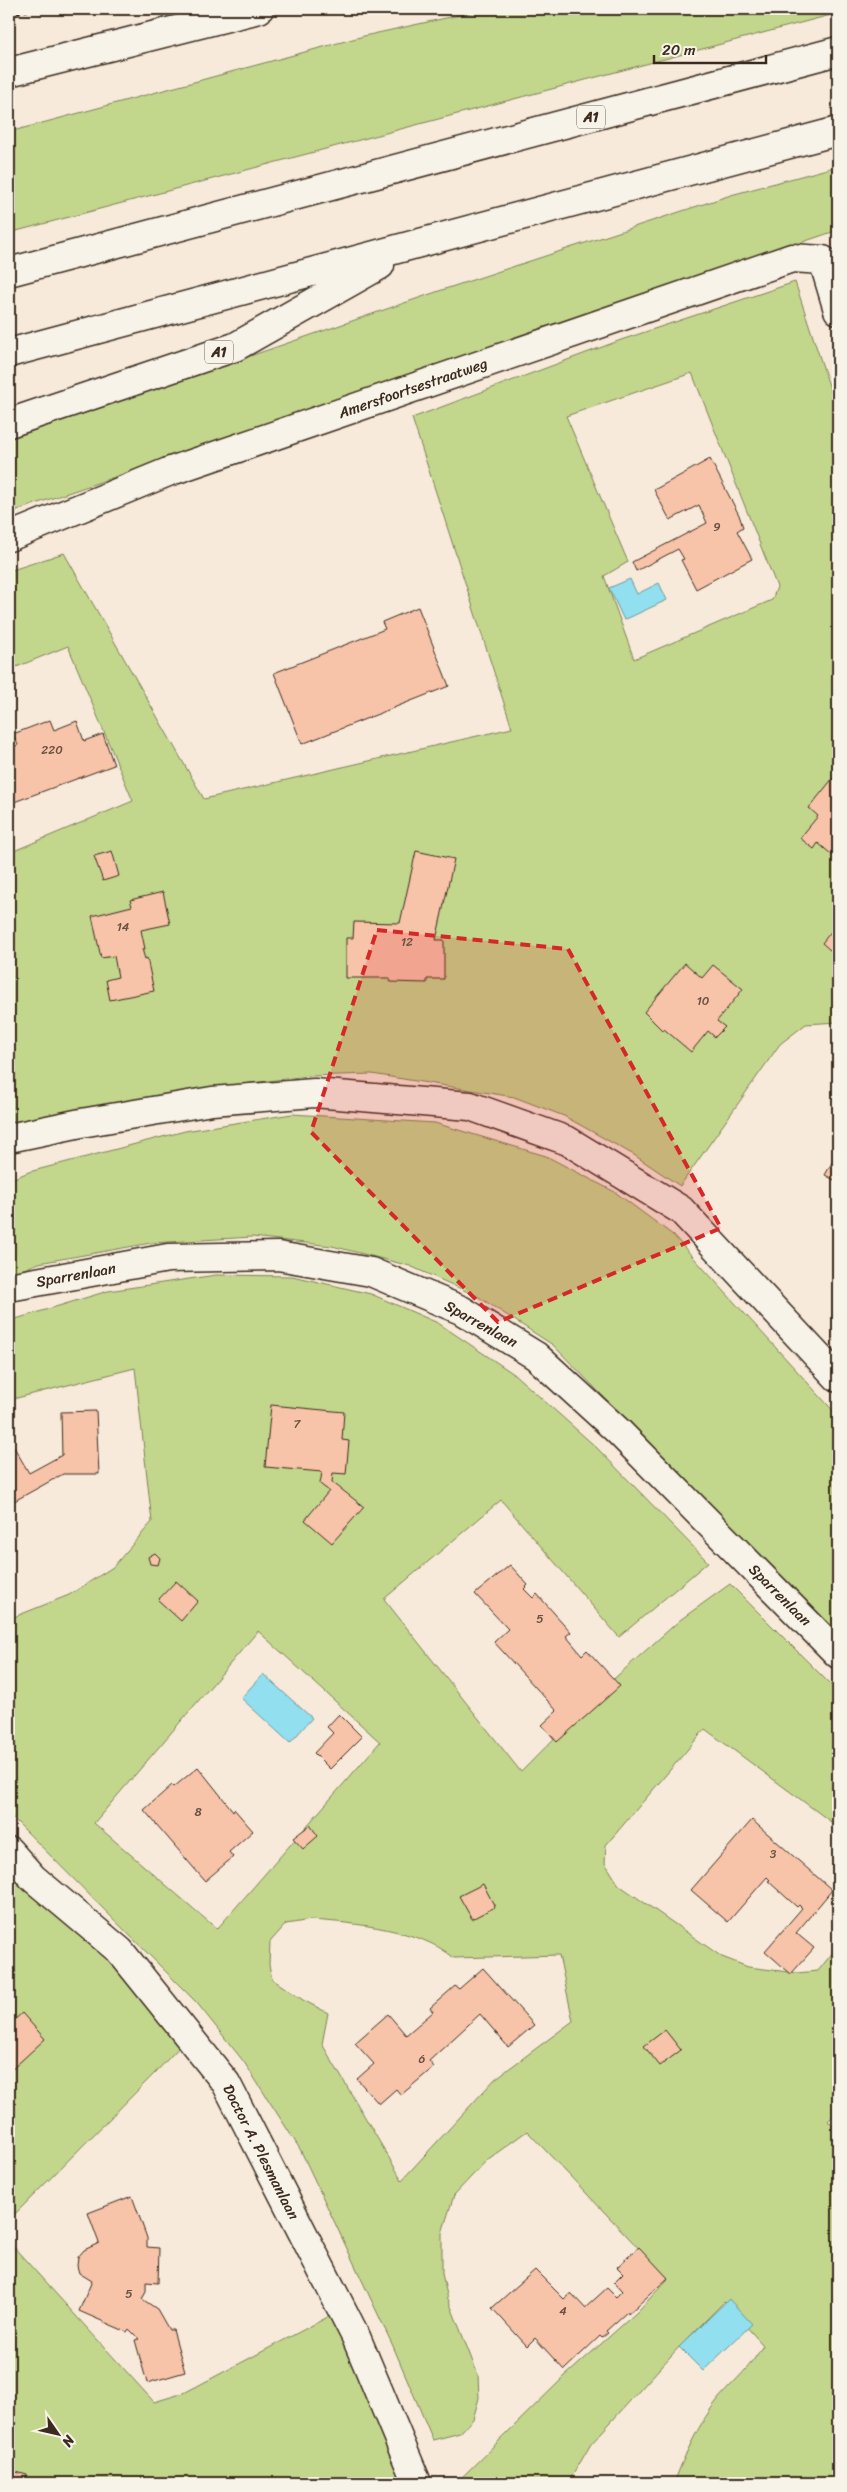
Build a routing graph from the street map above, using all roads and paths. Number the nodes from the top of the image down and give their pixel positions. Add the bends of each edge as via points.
1 (33, 9) edge
2 (259, 9) edge
3 (9, 15) edge
4 (838, 51) edge
5 (9, 72) edge
6 (838, 131) edge
7 (414, 246) junction
8 (9, 272) edge
9 (838, 310) edge
10 (9, 353) edge
11 (9, 423) edge
12 (9, 537) edge
13 (9, 1138) edge
14 (9, 1287) edge
15 (838, 1378) edge
16 (838, 1654) edge
17 (9, 1851) edge
18 (418, 2483) edge

1 - 3 path
2 - 5 main road
4 - 8 main road, A1
6 - 7 main road, A1
7 - 10 main road, A1
7 - 11 main road, A1 via 235,347
9 - 12 main road, Amersfoortsestraatweg via 823,260 792,258 168,472
13 - 15 main road via 212,1101 314,1093 470,1106 568,1142 681,1210
14 - 16 main road, Sparrenlaan via 168,1258 278,1256 371,1272 461,1310 536,1356 618,1431
17 - 18 main road, Doctor A. Plesmanlaan via 33,1878 120,1951 226,2083 356,2337

